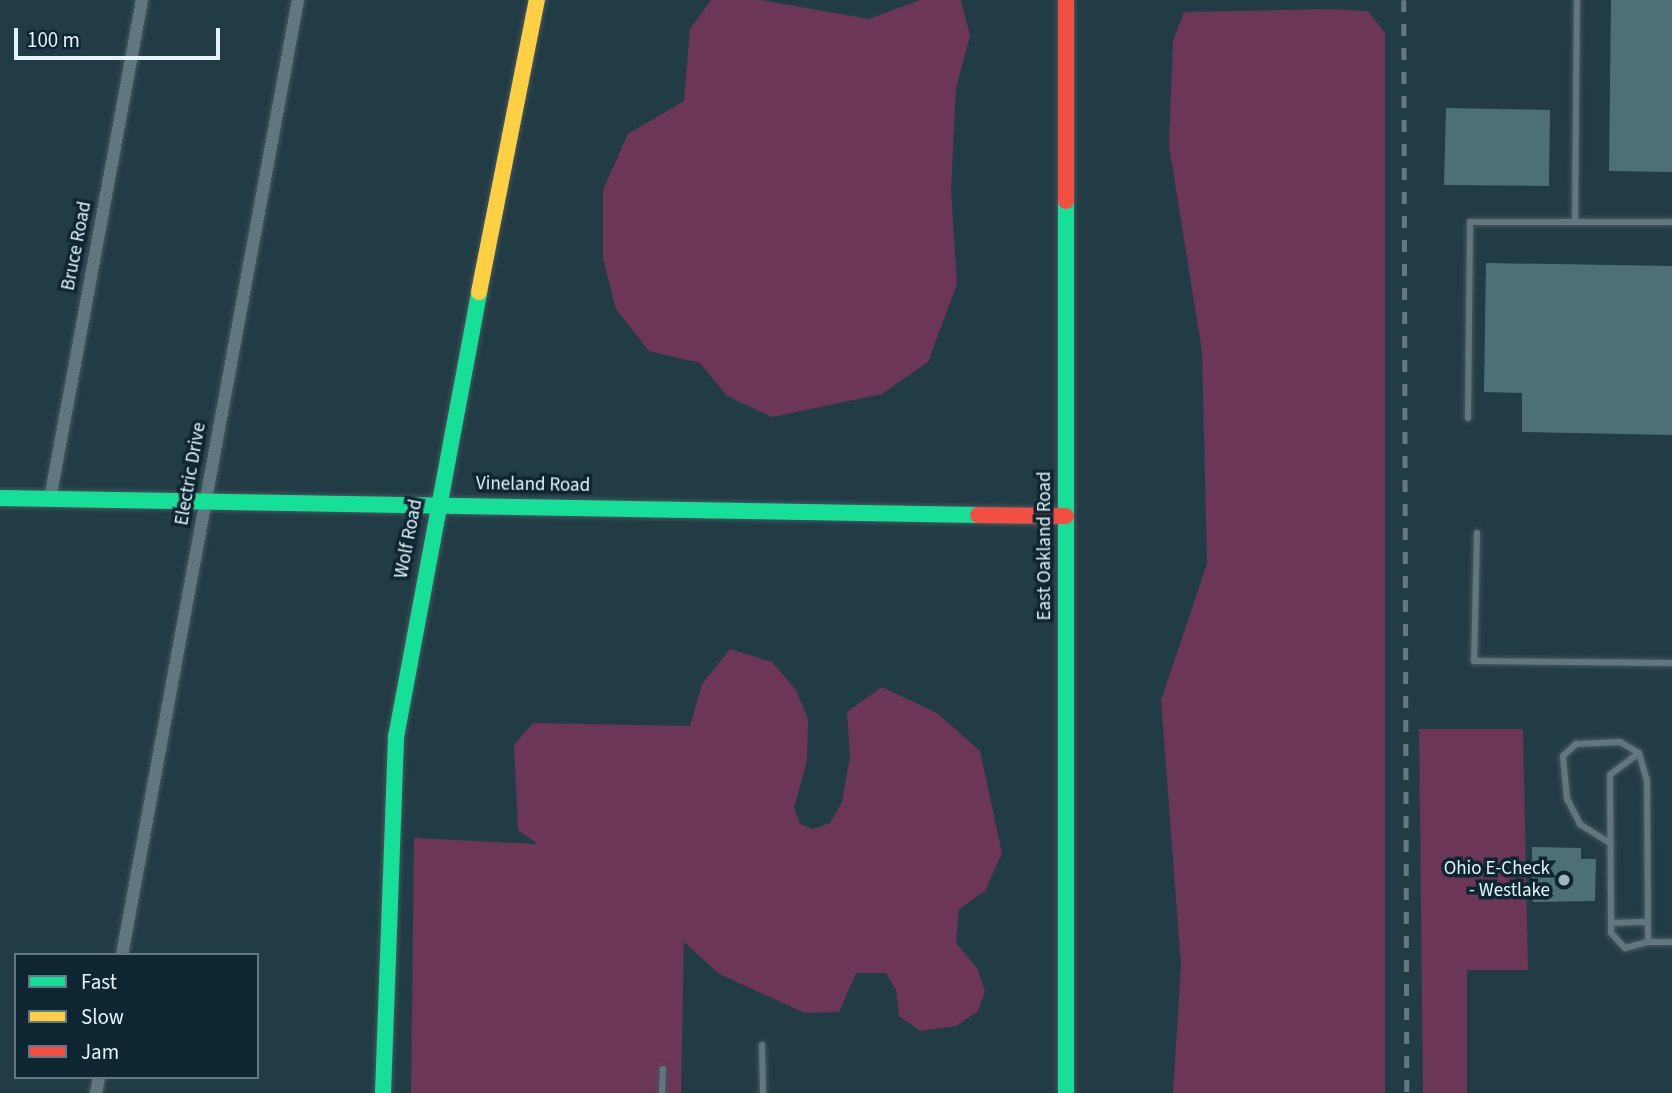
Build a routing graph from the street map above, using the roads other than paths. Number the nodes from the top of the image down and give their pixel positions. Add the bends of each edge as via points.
1 (142, 0) edge
2 (298, 0) edge
3 (537, 0) edge
4 (1066, 0) edge
5 (1577, 0) edge
6 (1575, 222) junction
7 (1672, 222) edge
8 (1468, 418) dead end
9 (0, 498) edge
10 (50, 499) junction
11 (206, 502) junction
12 (438, 502) junction
13 (1066, 516) junction
14 (1477, 533) dead end
15 (1672, 663) edge
16 (1639, 753) junction
17 (1610, 843) junction
18 (1648, 922) junction
19 (1611, 923) junction
20 (1648, 942) junction
21 (1672, 942) edge
22 (122, 953) edge
23 (762, 1045) dead end
24 (663, 1069) dead end
25 (383, 1093) edge
26 (662, 1093) edge
27 (763, 1093) edge
28 (1066, 1093) edge

1 - 10 street, Bruce Road
2 - 11 street, Electric Drive
3 - 12 street, Wolf Road
4 - 13 street, East Oakland Road
5 - 6 lane
6 - 7 lane
6 - 8 lane via 1474,221 1468,225
9 - 10 street, Vineland Road
10 - 11 street, Vineland Road
11 - 12 street, Vineland Road
11 - 22 street, Electric Drive
12 - 13 street, Vineland Road
12 - 25 street, Wolf Road via 408,659 393,776
13 - 28 street, East Oakland Road
14 - 15 lane via 1474,661
16 - 17 lane via 1610,775
16 - 17 lane via 1620,742 1600,741 1576,744 1563,756 1561,780 1580,824
16 - 18 lane via 1647,781
17 - 19 lane
18 - 19 lane
18 - 20 lane
19 - 20 lane via 1614,943 1638,948
20 - 21 lane
23 - 27 lane
24 - 26 lane

